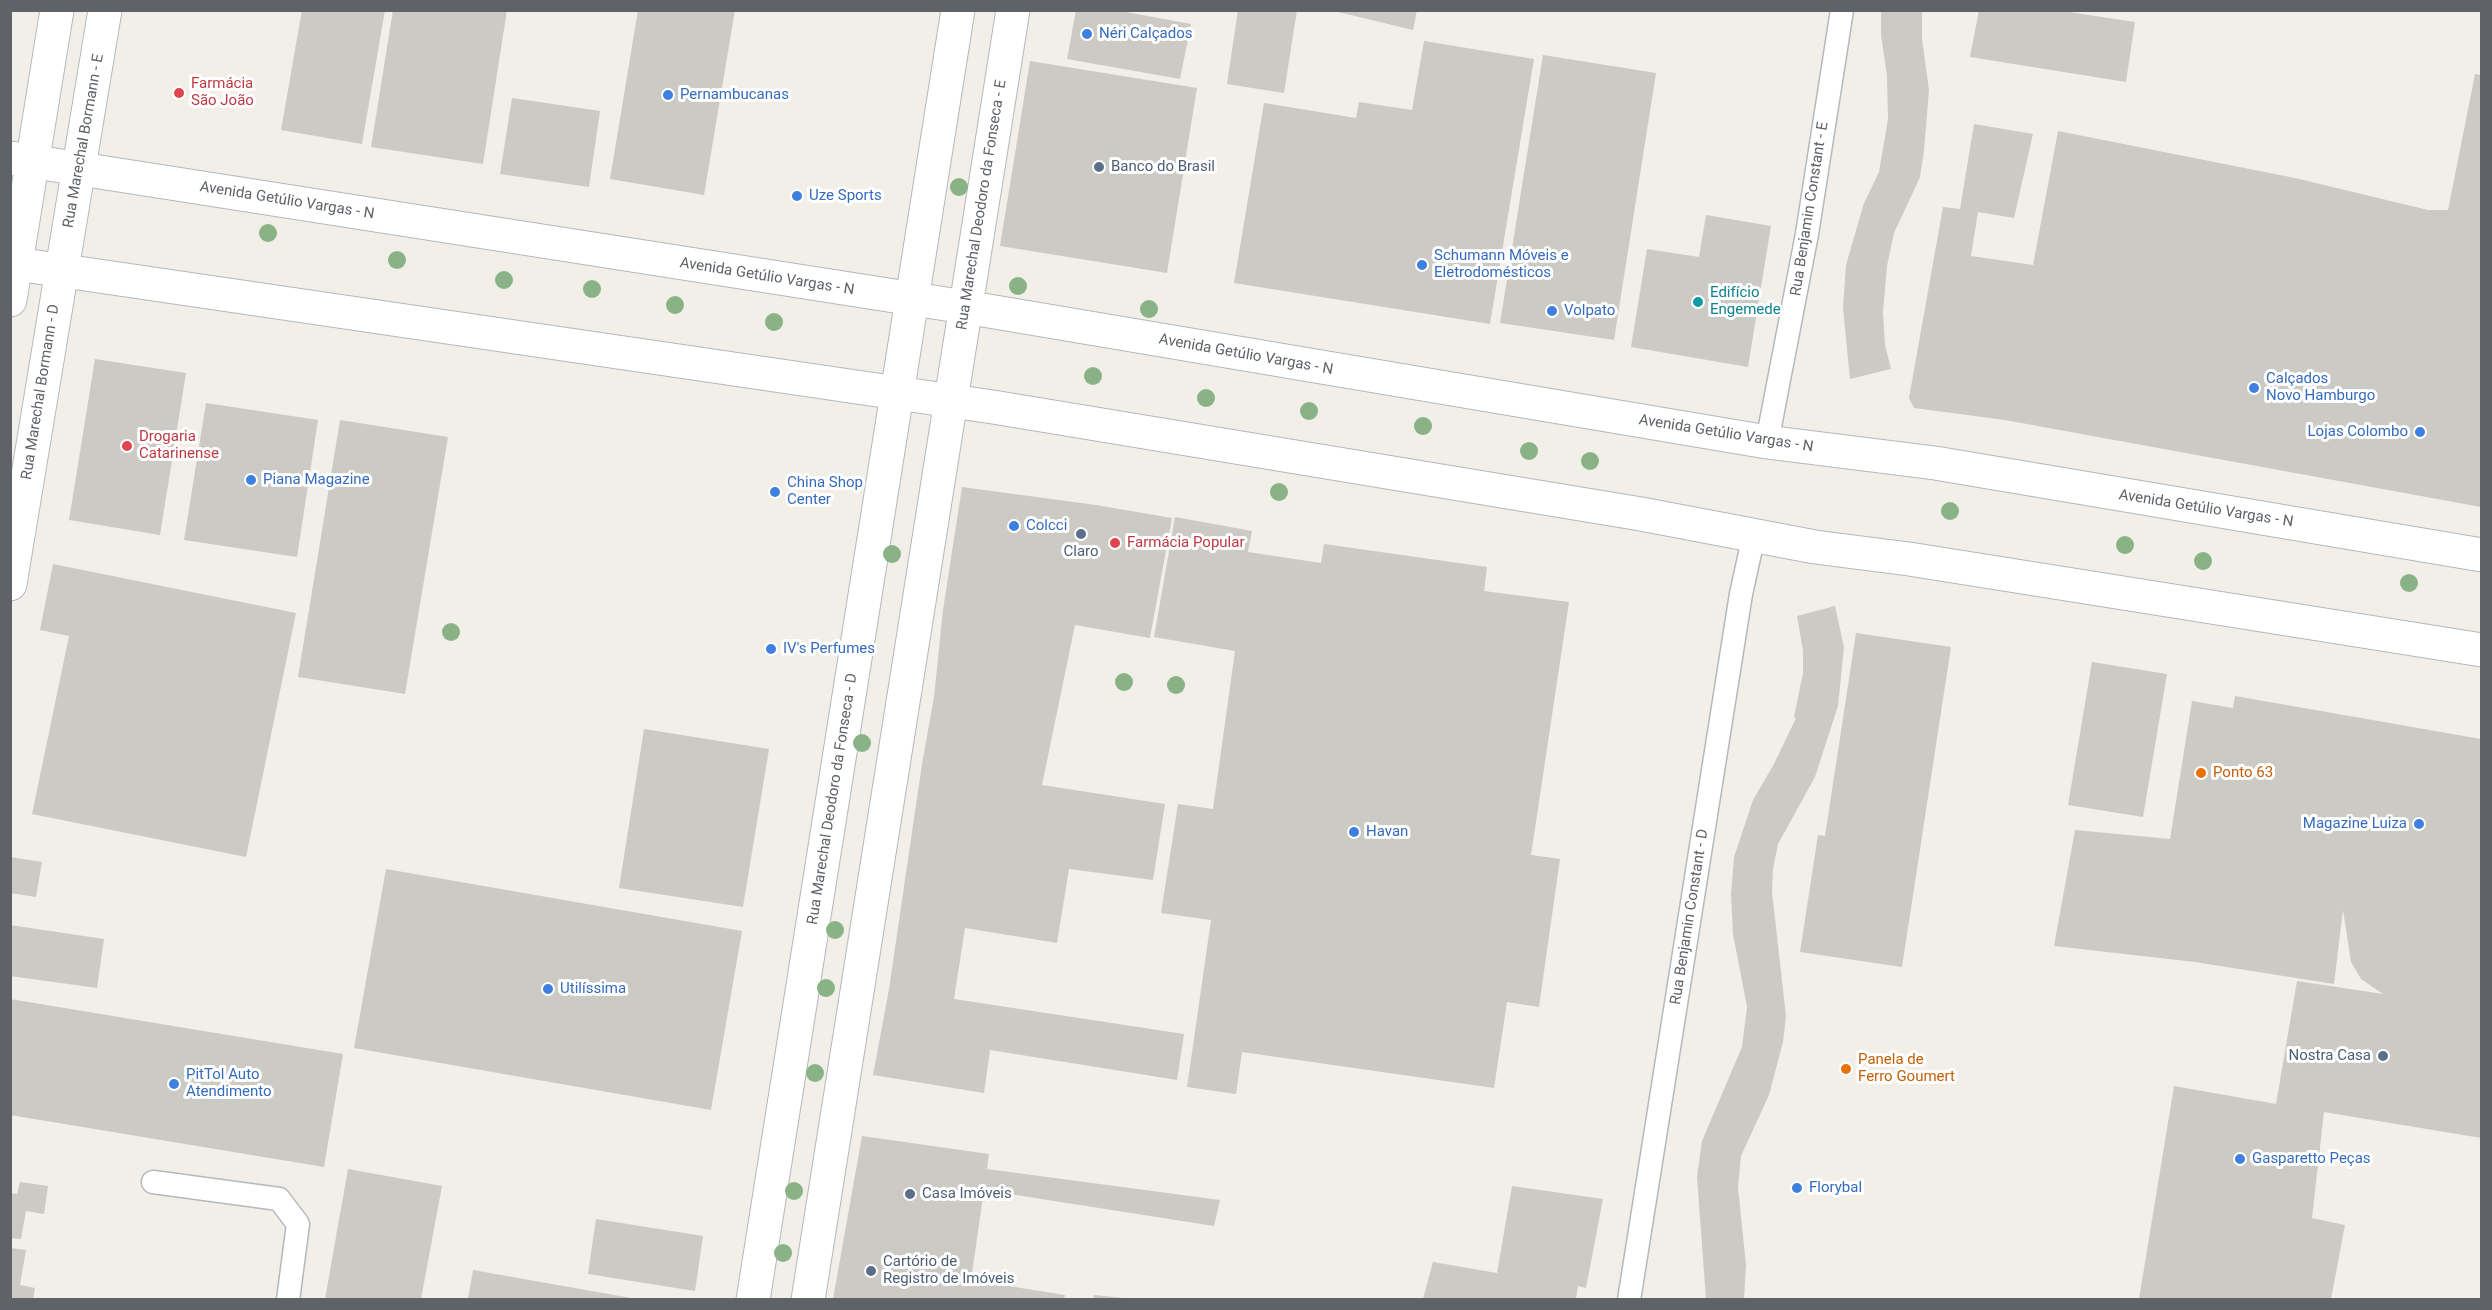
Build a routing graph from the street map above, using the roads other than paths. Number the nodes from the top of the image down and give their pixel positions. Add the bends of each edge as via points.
1 (57, 10) edge
2 (105, 10) edge
3 (958, 10) edge
4 (1013, 10) edge
5 (1842, 10) edge
6 (22, 160) edge
7 (80, 170) junction
8 (13, 264) edge
9 (61, 270) junction
10 (912, 299) junction
11 (10, 300) edge
12 (965, 307) junction
13 (897, 392) junction
14 (951, 400) junction
15 (1767, 442) junction
16 (1754, 535) junction
17 (2481, 555) edge
18 (10, 584) edge
19 (2481, 650) edge
20 (153, 1182) dead end
21 (288, 1299) edge
22 (753, 1299) edge
23 (808, 1299) edge
24 (1629, 1299) edge

1 - 6 street
2 - 7 street, Rua Marechal Bormann - E
3 - 10 street
4 - 12 street, Rua Marechal Deodoro da Fonseca - E
5 - 15 lane, Rua Benjamin Constant - E via 1807,234
6 - 7 street, Avenida Getúlio Vargas - N
6 - 8 street
7 - 9 street, Rua Marechal Bormann - E
7 - 10 street, Avenida Getúlio Vargas - N
8 - 9 street
8 - 11 street
9 - 13 street
9 - 18 street, Rua Marechal Bormann - D
10 - 12 street, Avenida Getúlio Vargas - N
10 - 13 street, Rua Marechal Deodoro da Fonseca - D
12 - 14 street, Rua Marechal Deodoro da Fonseca - E
12 - 15 street, Avenida Getúlio Vargas - N
13 - 14 street
13 - 22 street, Rua Marechal Deodoro da Fonseca - D
14 - 16 street
14 - 23 street
15 - 17 street, Avenida Getúlio Vargas - N via 1935,463
16 - 19 street
16 - 24 lane, Rua Benjamin Constant - D via 1741,594
20 - 21 lane via 279,1198 298,1224

